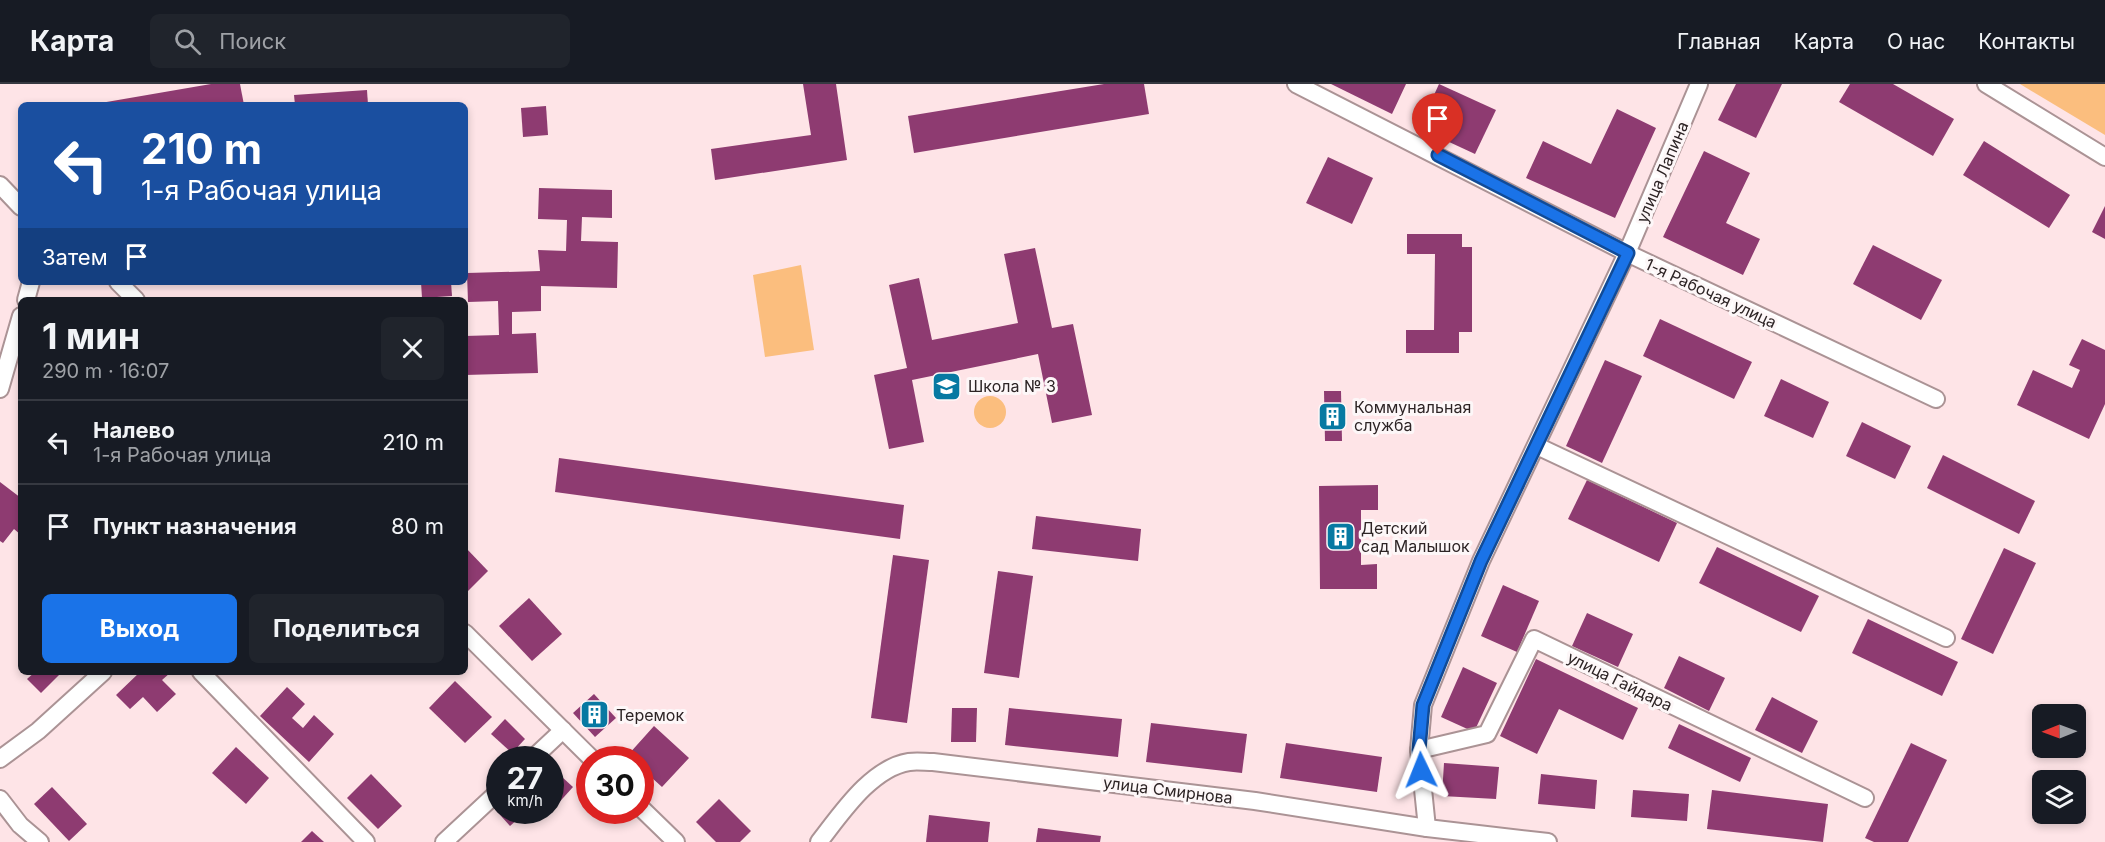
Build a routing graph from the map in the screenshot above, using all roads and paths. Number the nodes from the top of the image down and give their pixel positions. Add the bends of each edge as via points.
1 (1296, 84) edge
2 (1699, 84) edge
3 (1986, 84) edge
4 (2105, 157) edge
5 (0, 185) edge
6 (18, 204) edge
7 (1628, 253) junction
8 (121, 285) edge
9 (133, 297) edge
10 (18, 326) edge
11 (0, 389) edge
12 (1936, 399) dead end
13 (1537, 446) junction
14 (468, 636) edge
15 (1946, 638) dead end
16 (100, 675) edge
17 (204, 675) edge
18 (563, 730) junction
19 (546, 746) edge
20 (579, 746) edge
21 (1419, 750) junction
22 (0, 759) edge
23 (1865, 798) dead end
24 (0, 799) edge
25 (486, 803) edge
26 (654, 821) edge
27 (1427, 828) junction
28 (40, 842) edge
29 (366, 842) edge
30 (444, 842) edge
31 (676, 842) edge
32 (819, 842) edge
33 (1548, 842) edge

1 - 7 street, 1-я Рабочая улица
2 - 7 street, улица Лапина
3 - 4 street
5 - 6 street
7 - 12 street, 1-я Рабочая улица
7 - 13 street, улица Лапина
8 - 9 street
10 - 11 street
13 - 15 street
13 - 21 street, улица Лапина via 1481,561 1423,705
14 - 18 street
16 - 22 street via 38,731
17 - 29 street
18 - 19 street
18 - 20 street
21 - 23 street, улица Гайдара via 1487,734 1534,639
21 - 27 street, улица Лапина
24 - 28 street via 20,825
25 - 30 street
26 - 31 street
27 - 32 street, улица Смирнова via 1255,801 908,762 884,771 858,794
27 - 33 street, улица Смирнова

